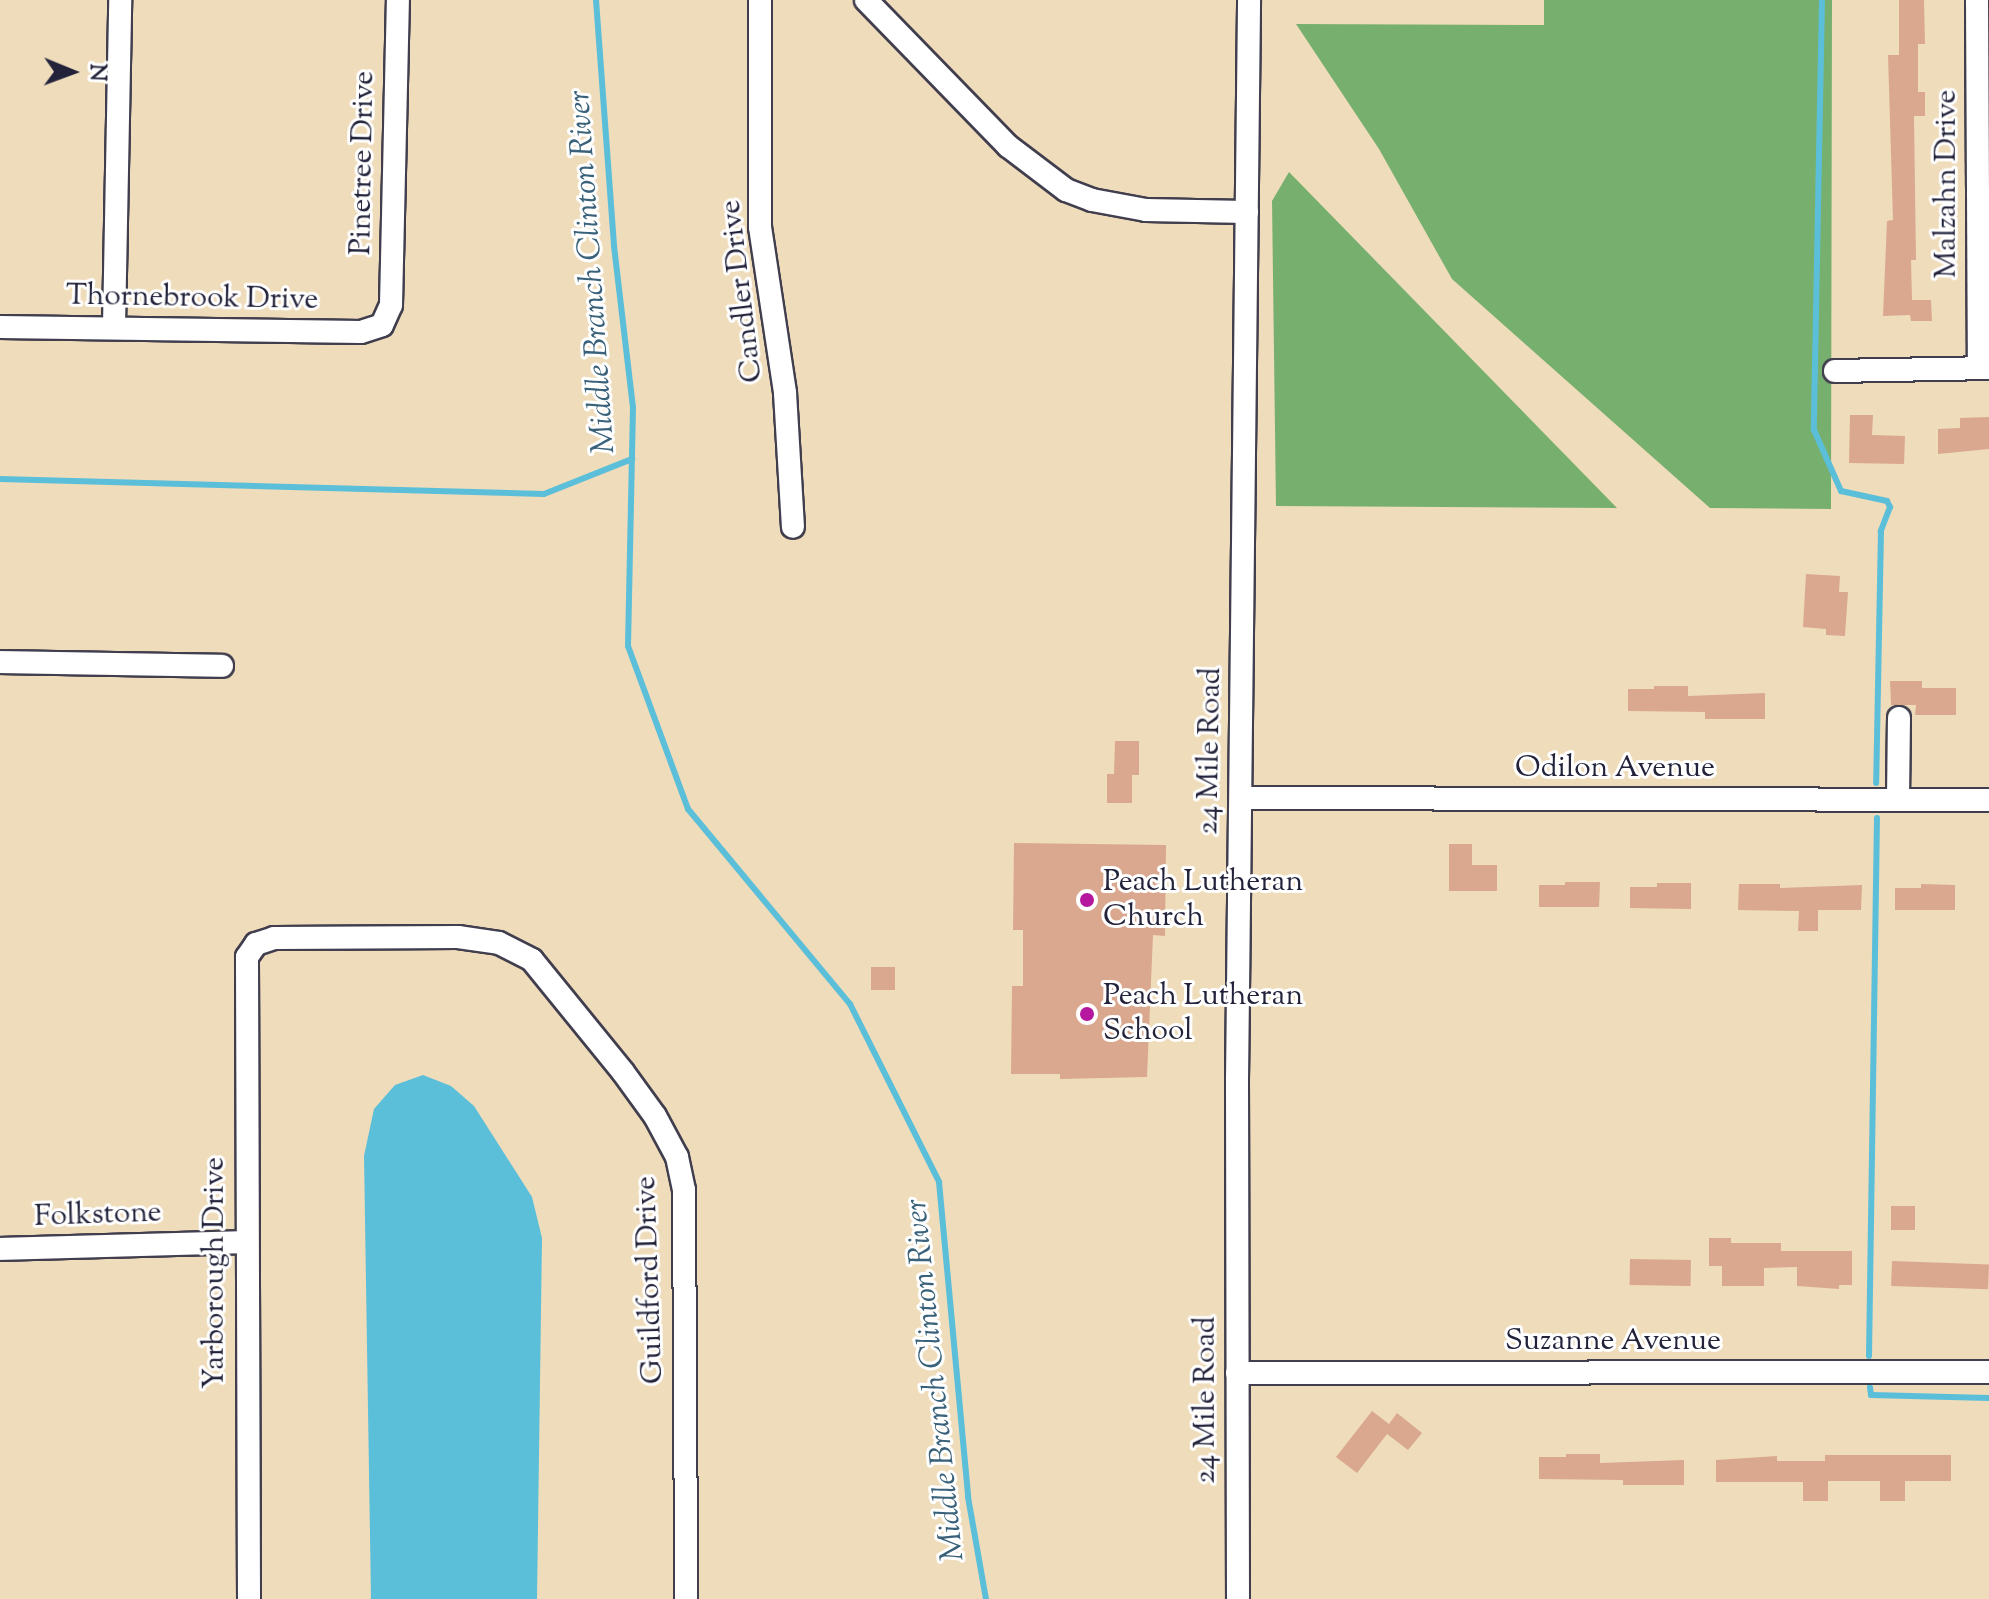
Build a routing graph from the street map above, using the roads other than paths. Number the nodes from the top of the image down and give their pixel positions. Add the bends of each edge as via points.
1 (120, 0) edge
2 (398, 0) edge
3 (760, 0) edge
4 (866, 0) edge
5 (1249, 0) edge
6 (1977, 0) edge
7 (1247, 212) junction
8 (382, 325) joint
9 (114, 326) junction
10 (0, 327) edge
11 (1984, 368) edge
12 (1835, 371) dead end
13 (793, 527) dead end
14 (0, 662) edge
15 (222, 666) dead end
16 (1899, 718) dead end
17 (1241, 798) junction
18 (1898, 799) junction
19 (1989, 800) edge
20 (251, 949) joint
21 (246, 1242) junction
22 (0, 1249) edge
23 (1989, 1372) edge
24 (1237, 1373) junction
25 (249, 1599) edge
26 (686, 1599) edge
27 (1238, 1599) edge

1 - 9 street
2 - 8 street, Pinetree Drive via 391,305
3 - 13 street, Candler Drive via 760,227 785,393
4 - 7 street via 1008,146 1066,190 1146,210
5 - 7 street, 24 Mile Road
6 - 11 street, Malzahn Drive
7 - 17 street, 24 Mile Road
8 - 9 street, Thornebrook Drive via 361,332
9 - 10 street, Thornebrook Drive
11 - 12 street
14 - 15 street
16 - 18 street
17 - 18 street, Odilon Avenue
17 - 24 street, 24 Mile Road
18 - 19 street, Odilon Avenue
20 - 21 street, Yarborough Drive via 244,967
20 - 26 street, Guildford Drive via 274,938 458,937 514,949 546,974 655,1116 677,1157 684,1190
21 - 22 street, Folkstone
21 - 25 street, Yarborough Drive
23 - 24 street, Suzanne Avenue
24 - 27 street, 24 Mile Road

